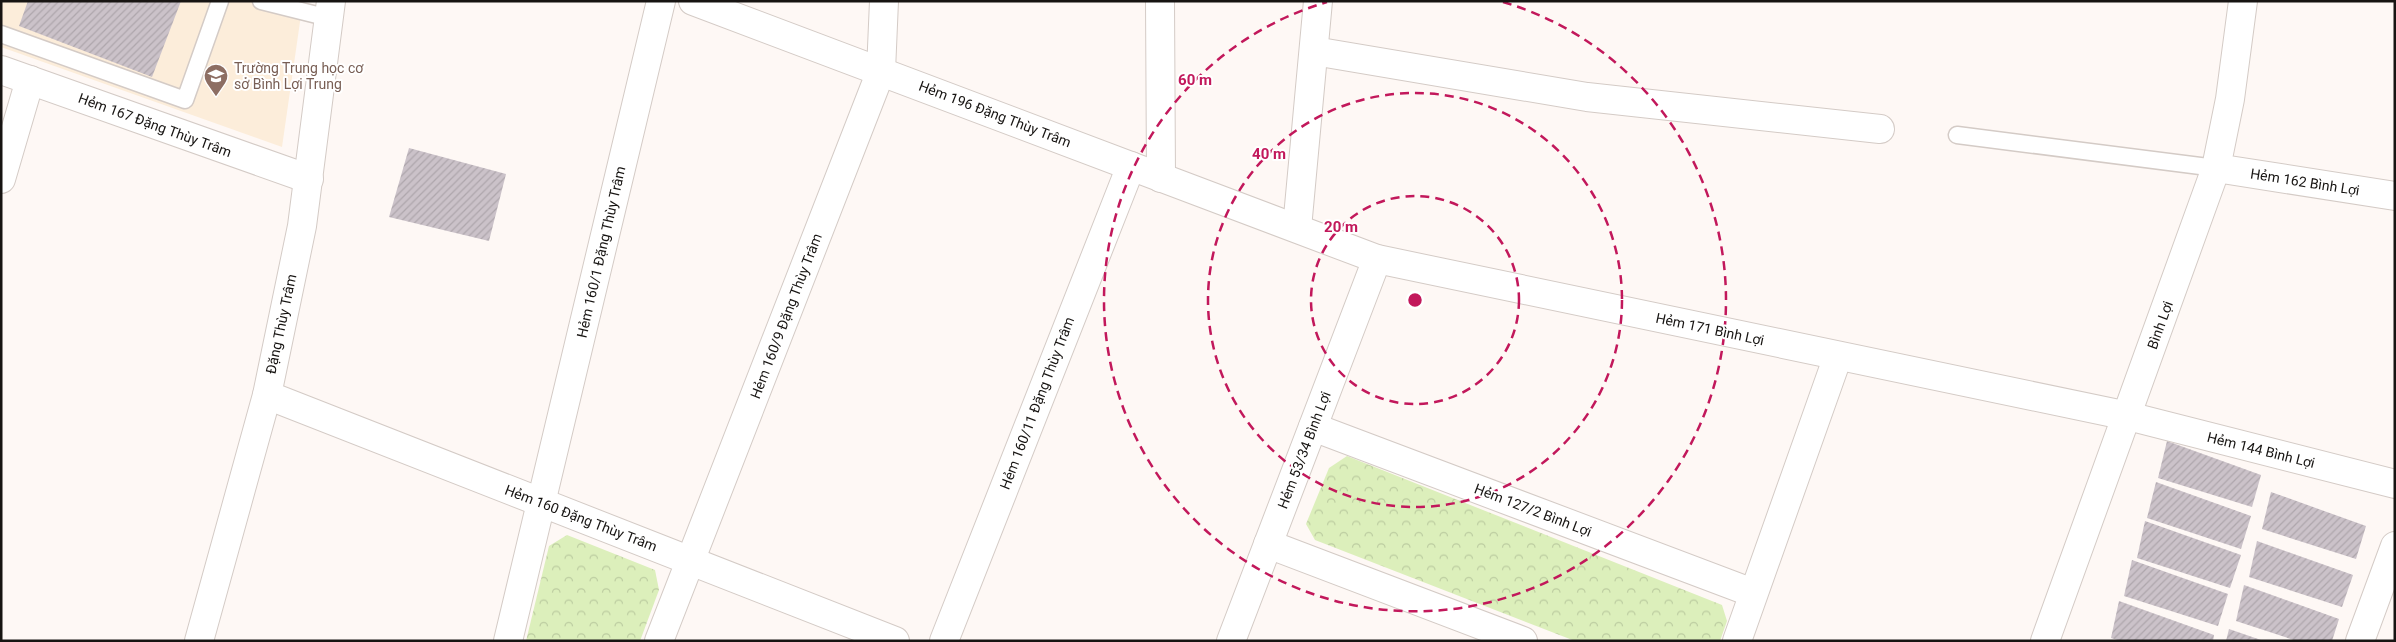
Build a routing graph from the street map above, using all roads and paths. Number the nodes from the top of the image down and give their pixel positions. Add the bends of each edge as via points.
1 (220, 1) edge
2 (260, 1) edge
3 (661, 1) edge
4 (694, 1) edge
5 (884, 1) edge
6 (1160, 1) edge
7 (1318, 1) edge
8 (2243, 1) edge
9 (736, 9) edge
10 (330, 10) edge
11 (1, 34) edge
12 (1314, 51) junction
13 (1, 70) edge
14 (881, 71) junction
15 (30, 80) junction
16 (1880, 129) dead end
17 (1956, 135) dead end
18 (1131, 166) junction
19 (2216, 168) junction
20 (1161, 178) junction
21 (1, 179) edge
22 (309, 180) junction
23 (2395, 196) edge
24 (1297, 228) junction
25 (1377, 259) junction
26 (1838, 356) junction
27 (267, 395) junction
28 (2128, 416) junction
29 (1313, 427) junction
30 (2395, 484) edge
31 (541, 502) junction
32 (1268, 544) junction
33 (2395, 546) edge
34 (690, 561) junction
35 (1753, 593) junction
36 (200, 641) edge
37 (508, 641) edge
38 (659, 641) edge
39 (895, 641) edge
40 (944, 641) edge
41 (1231, 641) edge
42 (1522, 641) edge
43 (1737, 641) edge
44 (2045, 641) edge
45 (2360, 641) edge

1 - 11 lane via 185,100
2 - 10 lane
3 - 31 street, Hẻm 160/1 Đặng Thùy Trâm
4 - 9 street, Hẻm 196 Đặng Thùy Trâm
5 - 14 street, Hẻm 160/9 Đặng Thùy Trâm
6 - 20 street
7 - 12 street
8 - 19 street, Bình Lợi via 2230,99
9 - 14 street, Hẻm 196 Đặng Thùy Trâm
10 - 22 street, Đặng Thùy Trâm
12 - 16 street via 1586,97
12 - 24 street
13 - 15 street, Hẻm 167 Đặng Thùy Trâm
14 - 18 street, Hẻm 196 Đặng Thùy Trâm
14 - 34 street, Hẻm 160/9 Đặng Thùy Trâm
15 - 21 street
15 - 22 street, Hẻm 167 Đặng Thùy Trâm
17 - 19 lane
18 - 20 street, Hẻm 196 Đặng Thùy Trâm
18 - 40 street, Hẻm 160/11 Đặng Thùy Trâm
19 - 23 street, Hẻm 162 Bình Lợi
19 - 28 street, Bình Lợi
20 - 24 street, Hẻm 196 Đặng Thùy Trâm
22 - 27 street, Đặng Thùy Trâm
24 - 25 street, Hẻm 171 Bình Lợi
25 - 26 street, Hẻm 171 Bình Lợi
25 - 29 street, Hẻm 53/34 Bình Lợi
26 - 28 street, Hẻm 171 Bình Lợi
26 - 35 street
27 - 31 street, Hẻm 160 Đặng Thùy Trâm
27 - 36 street, Đặng Thùy Trâm
28 - 30 street, Hẻm 144 Bình Lợi
28 - 44 street, Bình Lợi
29 - 32 street, Hẻm 53/34 Bình Lợi
29 - 35 street, Hẻm 127/2 Bình Lợi
31 - 34 street, Hẻm 160 Đặng Thùy Trâm
31 - 37 street, Hẻm 160/1 Đặng Thùy Trâm
32 - 41 street, Hẻm 53/34 Bình Lợi
32 - 42 street
33 - 45 street
34 - 38 street, Hẻm 160/9 Đặng Thùy Trâm
34 - 39 street, Hẻm 160 Đặng Thùy Trâm
35 - 43 street

